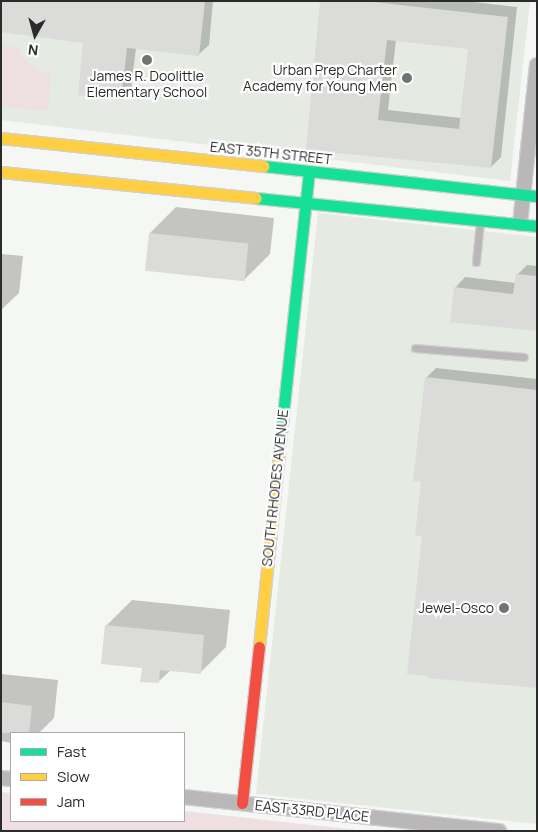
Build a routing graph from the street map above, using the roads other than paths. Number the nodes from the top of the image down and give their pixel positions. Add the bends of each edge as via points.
1 (537, 65) edge
2 (1, 138) edge
3 (1, 172) edge
4 (309, 172) junction
5 (530, 196) edge
6 (306, 202) junction
7 (481, 219) junction
8 (520, 224) junction
9 (537, 226) edge
10 (476, 262) dead end
11 (415, 348) dead end
12 (524, 357) dead end
13 (185, 797) edge
14 (242, 803) junction
15 (441, 828) edge
16 (500, 831) edge

1 - 5 street
2 - 4 main road, EAST 35TH STREET
3 - 6 main road
4 - 5 main road, EAST 35TH STREET
4 - 6 main road, SOUTH RHODES AVENUE
5 - 8 street
6 - 7 main road
6 - 14 main road, SOUTH RHODES AVENUE
7 - 8 main road
7 - 10 lane
8 - 9 main road
11 - 12 lane
13 - 14 street, EAST 33RD PLACE
14 - 15 street, EAST 33RD PLACE
15 - 16 street, EAST 33RD PLACE

